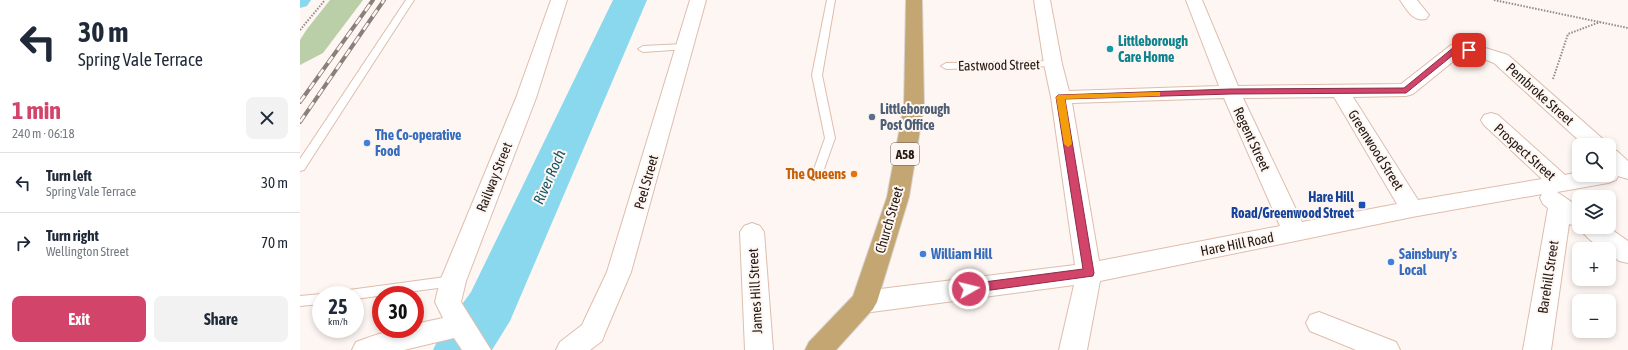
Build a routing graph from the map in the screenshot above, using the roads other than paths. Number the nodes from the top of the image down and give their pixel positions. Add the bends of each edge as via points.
1 (410, 0) edge
2 (559, 0) edge
3 (698, 0) edge
4 (831, 0) edge
5 (914, 0) edge
6 (1042, 0) edge
7 (1194, 0) edge
8 (1408, 0) edge
9 (1420, 16) dead end
10 (684, 47) junction
11 (643, 49) dead end
12 (1053, 64) junction
13 (946, 66) dead end
14 (1340, 91) junction
15 (1231, 92) junction
16 (1060, 97) junction
17 (1491, 120) dead end
18 (1589, 138) edge
19 (300, 167) edge
20 (818, 172) dead end
21 (1618, 173) edge
22 (1559, 198) edge
23 (1412, 209) junction
24 (752, 232) dead end
25 (1295, 232) junction
26 (1601, 234) edge
27 (1628, 254) edge
28 (1089, 273) junction
29 (450, 291) junction
30 (364, 294) edge
31 (312, 300) edge
32 (300, 301) edge
33 (864, 302) junction
34 (1319, 323) dead end
35 (460, 325) junction
36 (366, 350) edge
37 (477, 350) edge
38 (570, 350) edge
39 (759, 350) edge
40 (819, 350) edge
41 (1073, 350) edge
42 (1386, 350) edge
43 (1537, 350) edge

1 - 19 lane
2 - 29 street, Railway Street via 526,98
3 - 10 street, Peel Street
4 - 20 lane via 817,75 830,138
5 - 33 highway, Church Street / A58 via 914,105 898,197
6 - 12 street
7 - 15 street, Regent Street
8 - 9 street
10 - 11 lane
10 - 38 street, Peel Street via 619,272 592,333
12 - 13 lane, Eastwood Street
12 - 16 street
14 - 15 street
14 - 18 street, Pembroke Street via 1406,90 1457,49 1482,52 1501,59
14 - 23 street, Greenwood Street
15 - 16 street
15 - 25 street, Regent Street
16 - 28 street
17 - 22 street, Prospect Street
21 - 22 street, Hare Hill Road
22 - 23 street, Hare Hill Road
22 - 43 street, Barehill Street
23 - 25 street, Hare Hill Road
24 - 39 street, James Hill Street
25 - 28 street, Hare Hill Road
26 - 27 street
28 - 33 street, Hare Hill Road
28 - 41 street
29 - 30 lane
29 - 35 street
31 - 32 lane
33 - 40 highway, Church Street / A58
34 - 42 street
35 - 36 street
35 - 37 street

